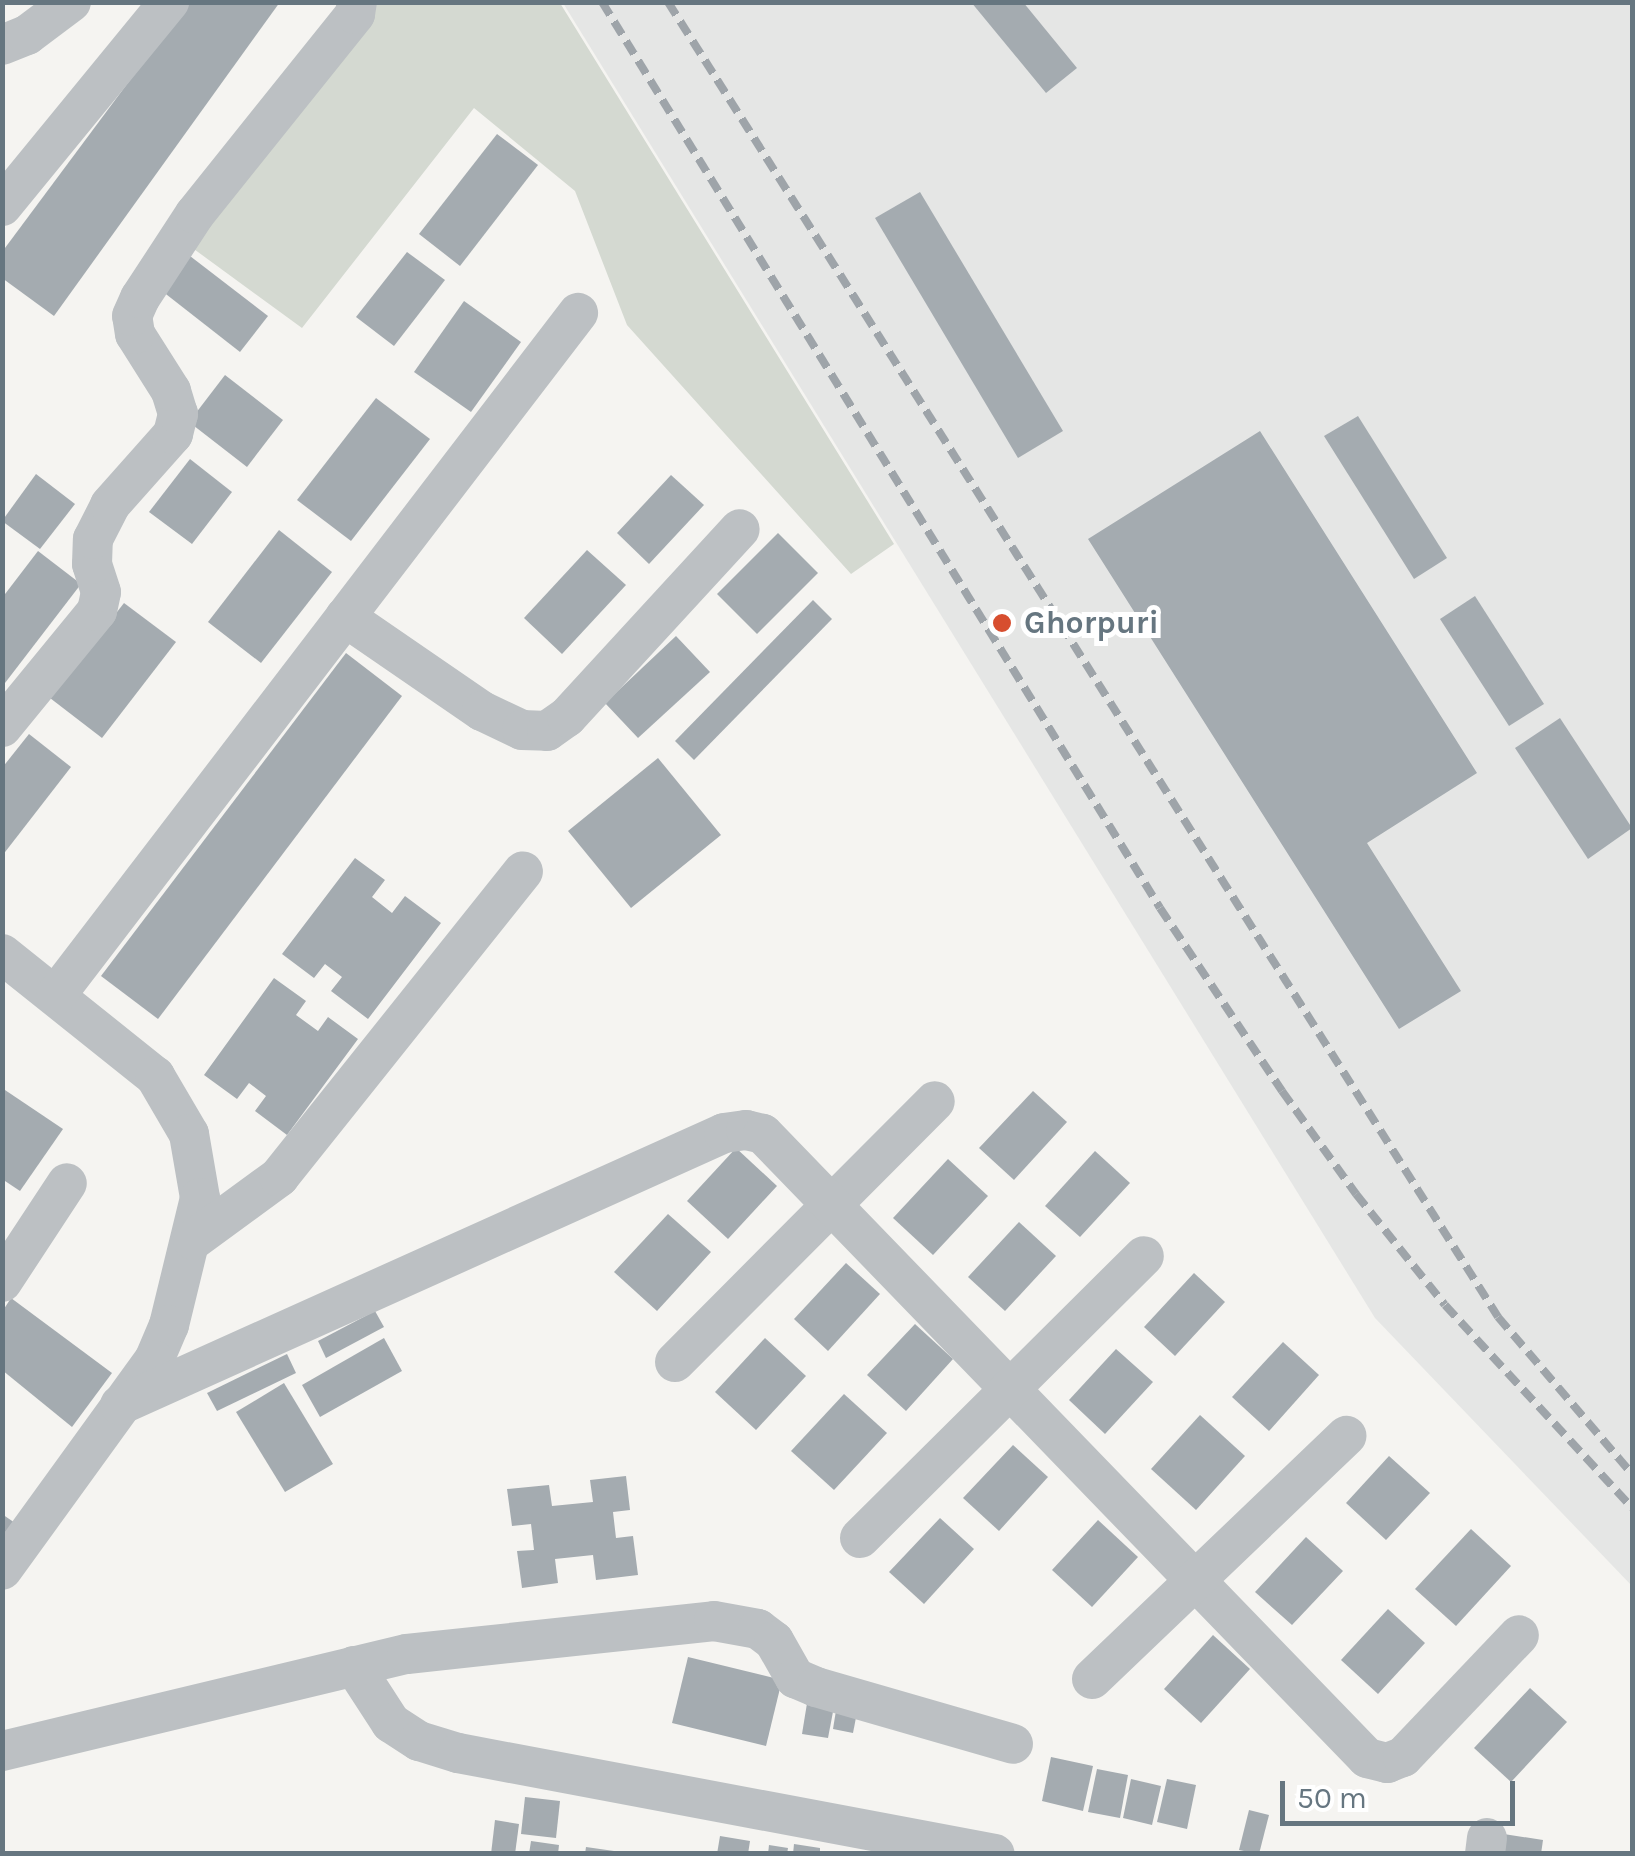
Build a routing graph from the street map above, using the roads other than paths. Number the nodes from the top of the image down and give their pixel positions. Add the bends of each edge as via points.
1 (71, 2) edge
2 (169, 2) edge
3 (357, 2) edge
4 (2, 45) edge
5 (2, 206) edge
6 (578, 314) dead end
7 (740, 530) dead end
8 (345, 617) junction
9 (2, 728) edge
10 (522, 871) dead end
11 (2, 954) edge
12 (56, 995) junction
13 (935, 1100) dead end
14 (67, 1183) dead end
15 (832, 1204) junction
16 (193, 1240) junction
17 (1144, 1256) dead end
18 (2, 1282) edge
19 (675, 1362) dead end
20 (1011, 1388) junction
21 (120, 1405) junction
22 (1346, 1436) dead end
23 (860, 1538) dead end
24 (2, 1570) edge
25 (1198, 1580) junction
26 (1519, 1636) dead end
27 (354, 1666) junction
28 (1092, 1680) dead end
29 (1013, 1744) dead end
30 (2, 1751) edge
31 (995, 1854) edge

1 - 4 lane via 28,36
2 - 5 lane
3 - 9 lane via 356,14 195,214 140,298 132,316 135,334 171,392 178,414 173,434 110,505 93,539 101,592 97,611
6 - 8 lane
7 - 8 lane via 568,717 547,731 522,730 482,711
8 - 12 lane
10 - 16 lane via 278,1176
11 - 12 lane
12 - 16 lane via 155,1076 173,1101 188,1134 200,1198
13 - 15 lane
14 - 18 lane
15 - 19 lane
15 - 20 lane
15 - 21 lane via 763,1134 724,1133
16 - 21 lane via 170,1326
17 - 20 lane
20 - 23 lane
20 - 25 lane
21 - 24 lane
22 - 25 lane
25 - 26 lane via 1350,1743 1387,1763 1402,1757
25 - 28 lane
27 - 29 lane via 577,1634 735,1622 774,1641 795,1678
27 - 30 lane
27 - 31 lane via 391,1722 419,1741 458,1753

